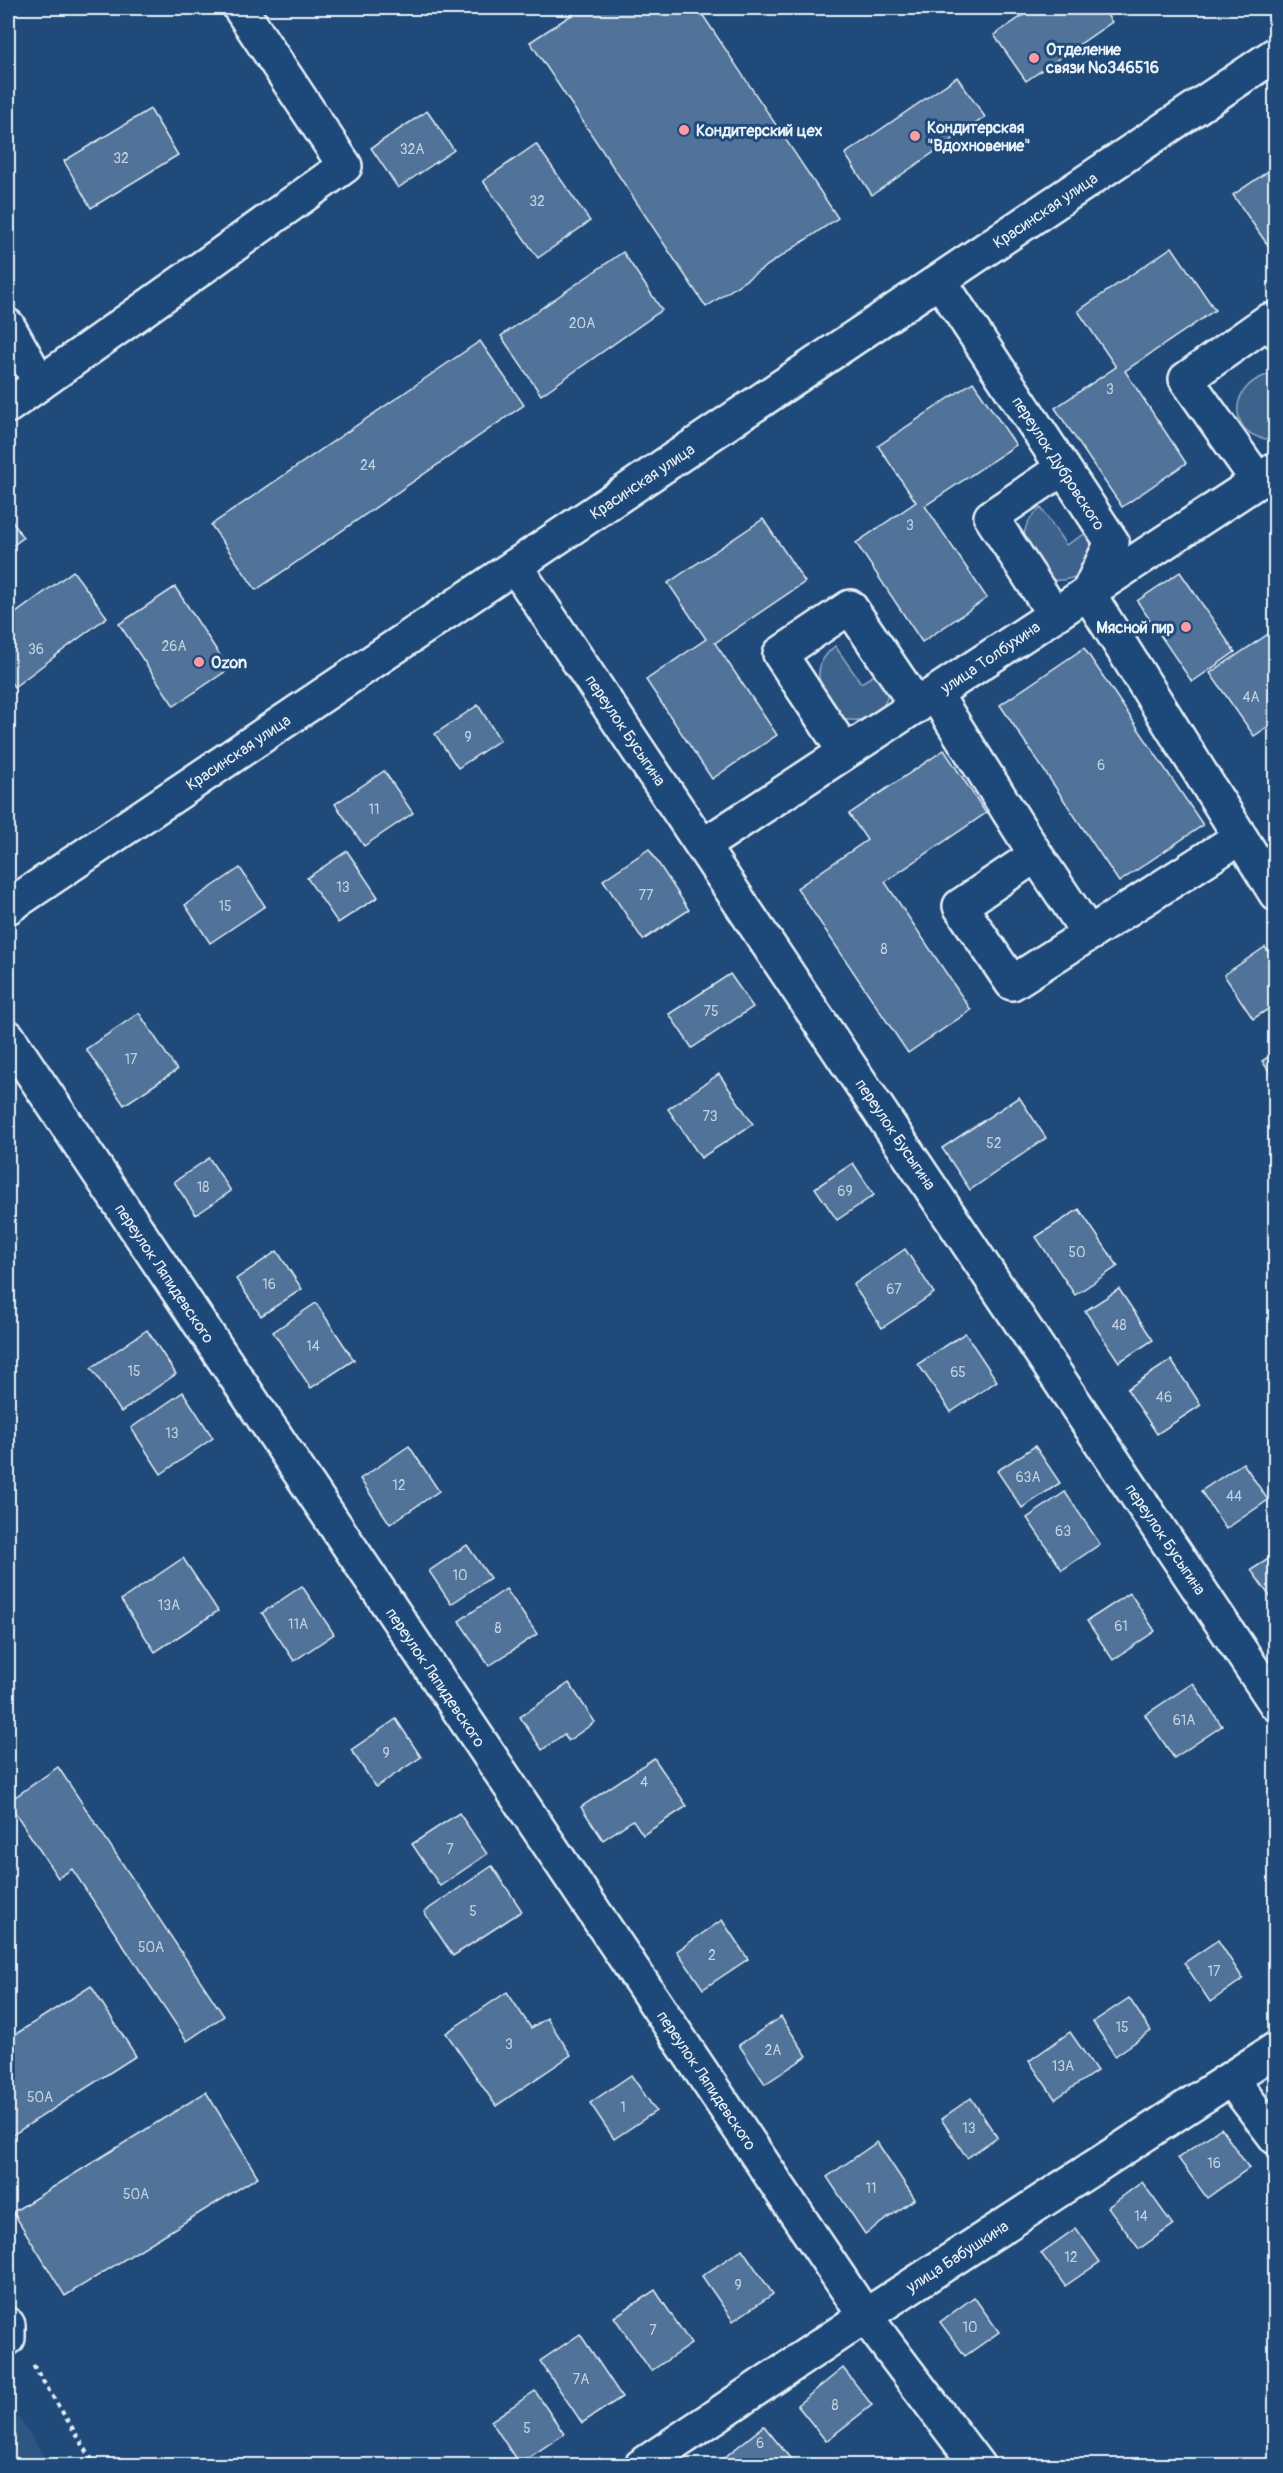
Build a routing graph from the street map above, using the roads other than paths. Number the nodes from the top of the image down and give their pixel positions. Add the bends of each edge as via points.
1 (240, 8) edge
2 (1275, 54) edge
3 (940, 281) junction
4 (8, 326) edge
5 (1275, 332) edge
6 (40, 382) junction
7 (8, 406) edge
8 (1063, 468) junction
9 (1267, 475) edge
10 (515, 566) junction
11 (1088, 593) junction
12 (1054, 614) junction
13 (926, 700) junction
14 (845, 752) junction
15 (1239, 838) junction
16 (704, 845) junction
17 (1036, 855) junction
18 (1275, 894) edge
19 (8, 908) edge
20 (1089, 934) junction
21 (8, 1037) edge
22 (1275, 1704) edge
23 (1275, 2049) edge
24 (1231, 2079) junction
25 (1275, 2138) edge
26 (865, 2316) junction
27 (640, 2466) edge
28 (978, 2466) edge

1 - 6 street via 345,166
2 - 3 street, Красинская улица
3 - 8 street, переулок Дубровского
3 - 10 street, Красинская улица
4 - 6 street
5 - 9 street via 1268,321 1186,379
6 - 7 street
8 - 11 street, переулок Дубровского via 1112,542
8 - 12 street via 991,517
9 - 11 street, улица Толбухина
10 - 16 street, переулок Бусыгина
10 - 19 street, Красинская улица
11 - 12 street, улица Толбухина
11 - 15 street
12 - 13 street, улица Толбухина
13 - 14 street, улица Толбухина
13 - 14 street via 850,607 780,654
13 - 17 street
14 - 16 street, улица Толбухина
15 - 18 street
15 - 20 street
16 - 22 street, переулок Бусыгина
17 - 20 street
17 - 20 street via 960,906 1012,983
21 - 26 street, переулок Ляпидевского
23 - 24 street, улица Бабушкина
24 - 25 street
24 - 26 street, улица Бабушкина
26 - 27 street, улица Бабушкина
26 - 28 street, переулок Ляпидевского

